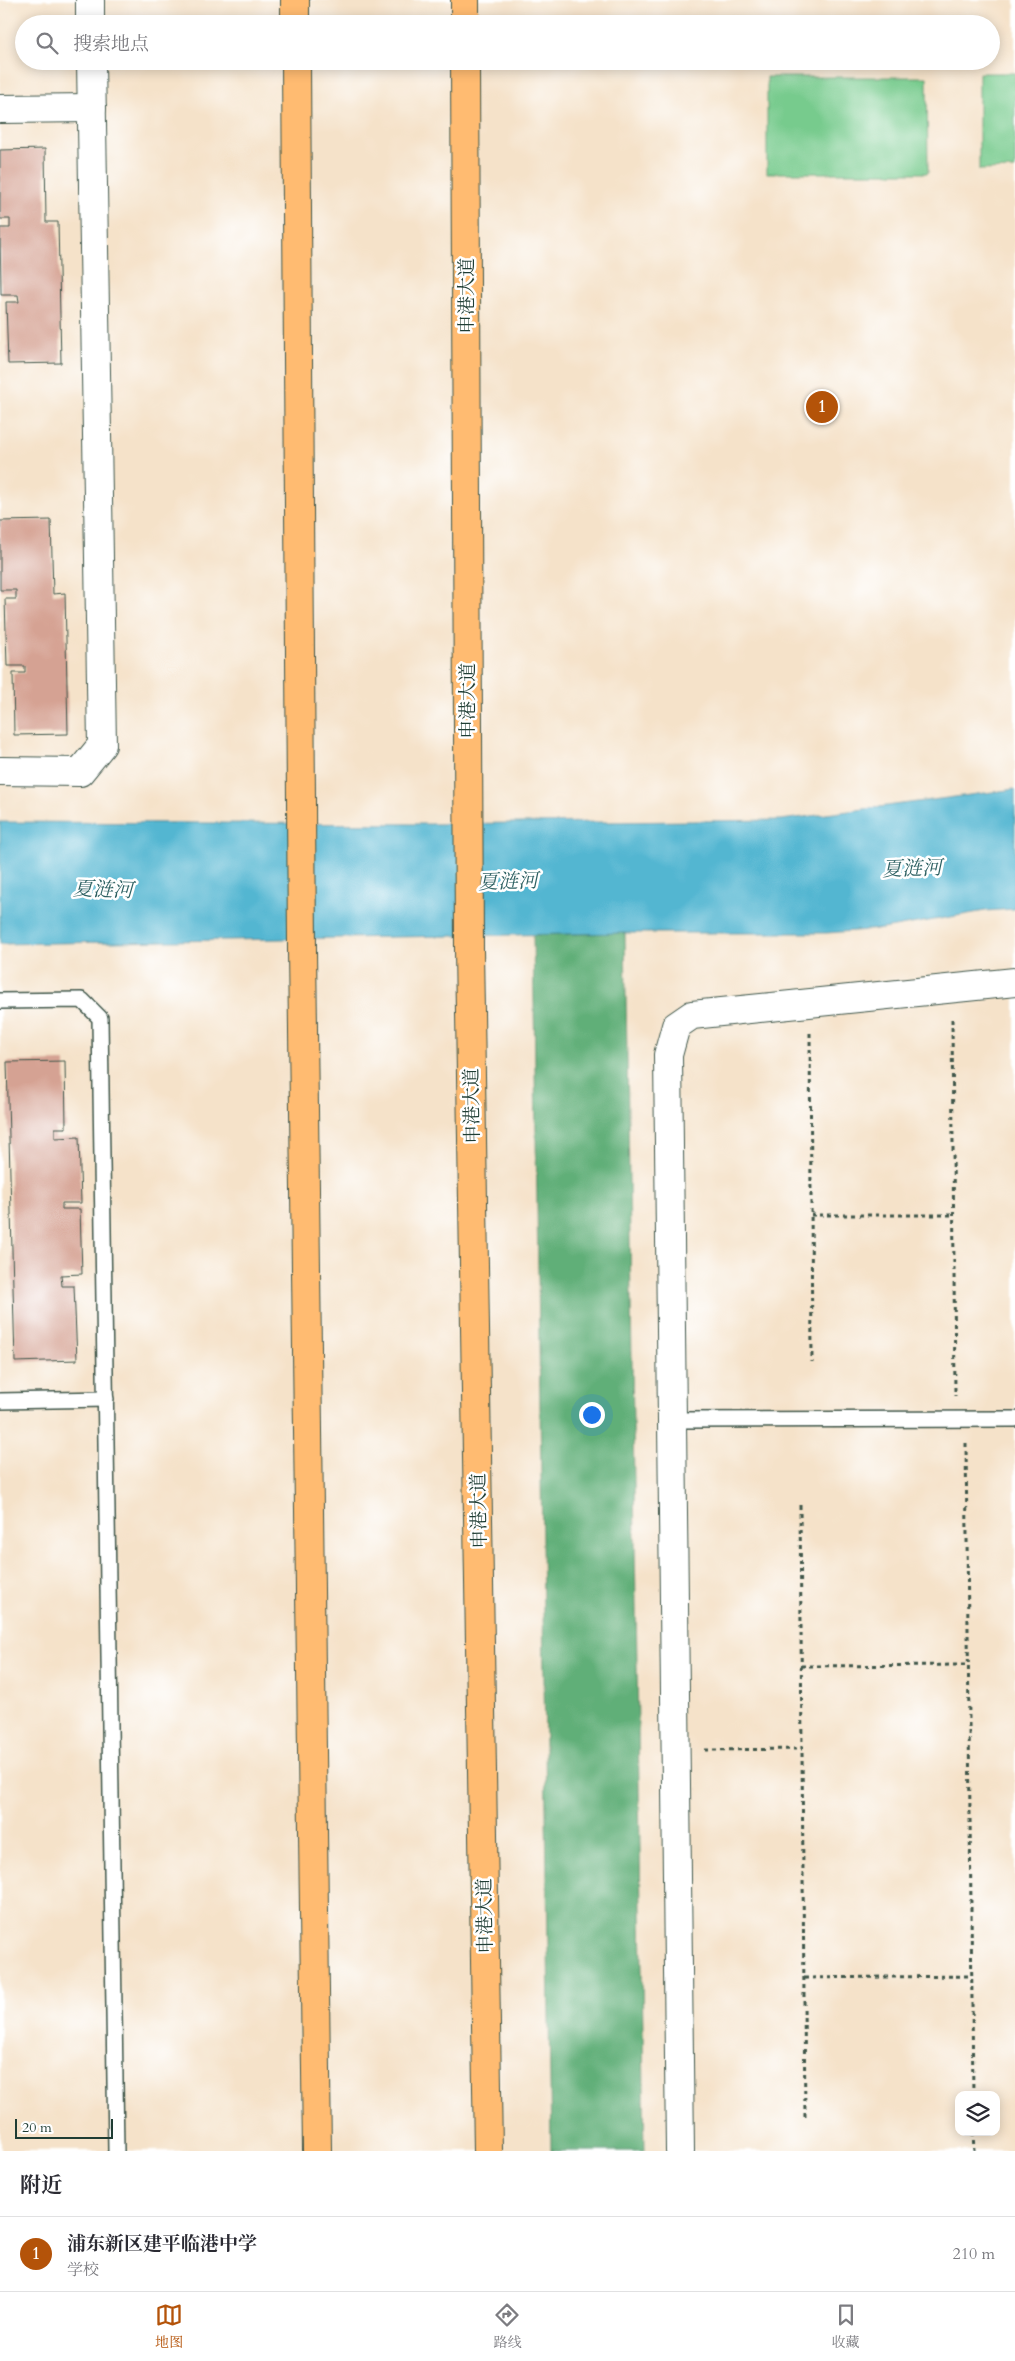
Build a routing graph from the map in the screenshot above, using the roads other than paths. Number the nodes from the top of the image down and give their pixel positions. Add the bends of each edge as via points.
1 (90, 0) edge
2 (295, 0) edge
3 (465, 0) edge
4 (90, 15) edge
5 (296, 15) edge
6 (465, 15) edge
7 (91, 70) edge
8 (296, 70) edge
9 (465, 70) edge
10 (92, 108) junction
11 (0, 109) edge
12 (0, 771) edge
13 (1015, 982) edge
14 (0, 1001) edge
15 (106, 1399) junction
16 (0, 1401) edge
17 (1015, 1419) edge
18 (672, 1420) junction
19 (116, 2151) edge
20 (318, 2151) edge
21 (488, 2151) edge
22 (680, 2151) edge

1 - 4 street
2 - 5 main road
3 - 6 main road
7 - 10 street
8 - 20 main road via 300,813
9 - 21 main road, 申港大道 via 469,949
10 - 11 street
10 - 12 street via 102,746 80,772
13 - 18 street via 692,1015 676,1026 668,1055
14 - 15 lane via 82,1000 100,1018
15 - 16 lane
15 - 19 lane
17 - 18 lane
18 - 22 street

